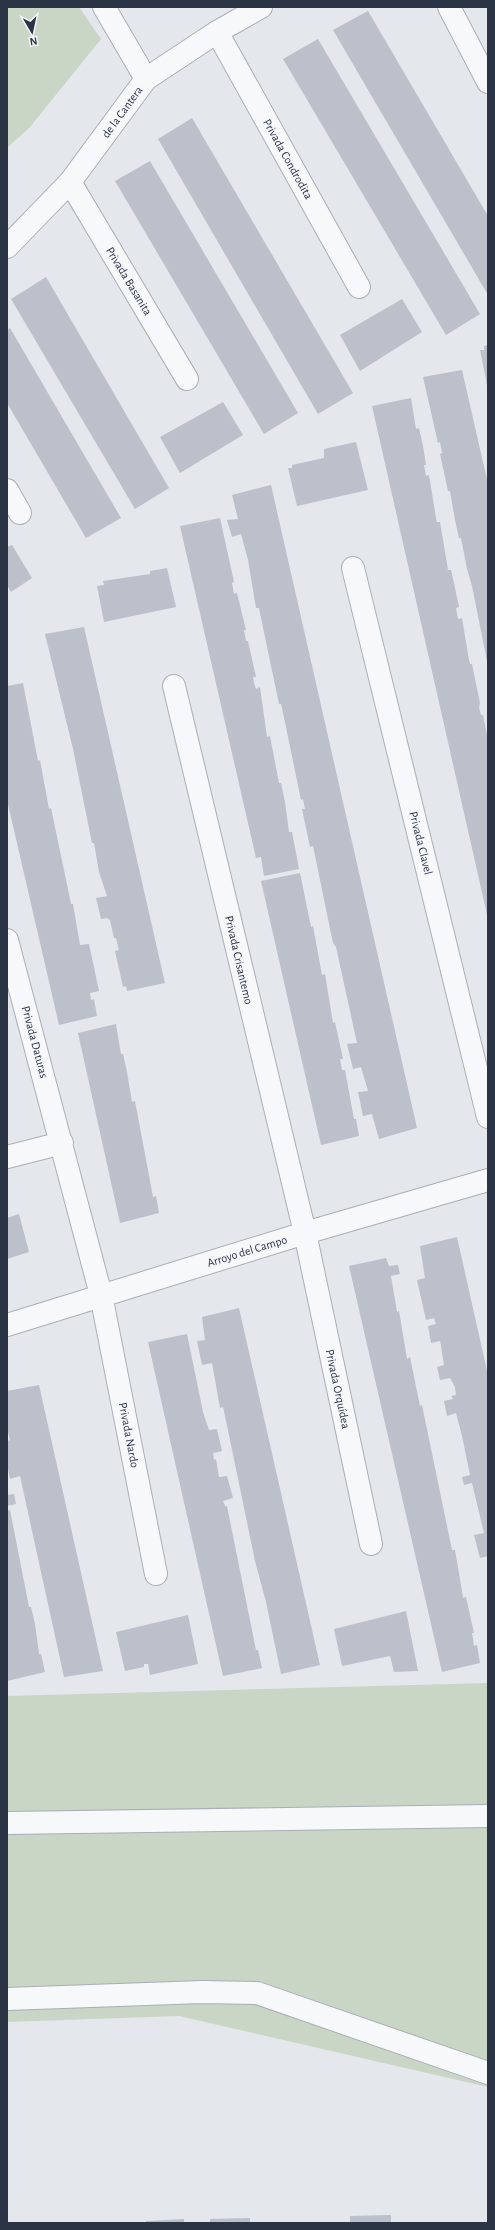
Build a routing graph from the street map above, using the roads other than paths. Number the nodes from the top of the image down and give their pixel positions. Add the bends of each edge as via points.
1 (104, 7) edge
2 (262, 7) edge
3 (449, 7) edge
4 (218, 32) junction
5 (146, 79) junction
6 (488, 82) edge
7 (70, 182) junction
8 (7, 247) edge
9 (359, 287) dead end
10 (187, 379) dead end
11 (7, 490) edge
12 (20, 513) dead end
13 (353, 568) dead end
14 (174, 686) dead end
15 (7, 940) edge
16 (488, 1118) edge
17 (62, 1143) junction
18 (7, 1157) edge
19 (488, 1180) edge
20 (305, 1234) junction
21 (101, 1295) junction
22 (7, 1325) edge
23 (371, 1544) dead end
24 (156, 1574) dead end
25 (488, 1816) edge
26 (7, 1823) edge
27 (7, 1999) edge
28 (488, 2074) edge

1 - 5 street
2 - 4 street, de la Cantera
3 - 6 street
4 - 5 street, de la Cantera
4 - 9 street, Privada Condrodita
5 - 7 street, de la Cantera
7 - 8 street, de la Cantera
7 - 10 street, Privada Basanita
11 - 12 street
13 - 16 street, Privada Clavel
14 - 20 street, Privada Crisantemo
15 - 17 street, Privada Daturas
17 - 18 street
17 - 21 street, Privada Daturas
19 - 20 street, Arroyo del Campo
20 - 21 street, Arroyo del Campo
20 - 23 street, Privada Orquídea
21 - 22 street, Arroyo del Campo
21 - 24 street, Privada Nardo
25 - 26 street
27 - 28 street via 202,1992 257,1993

